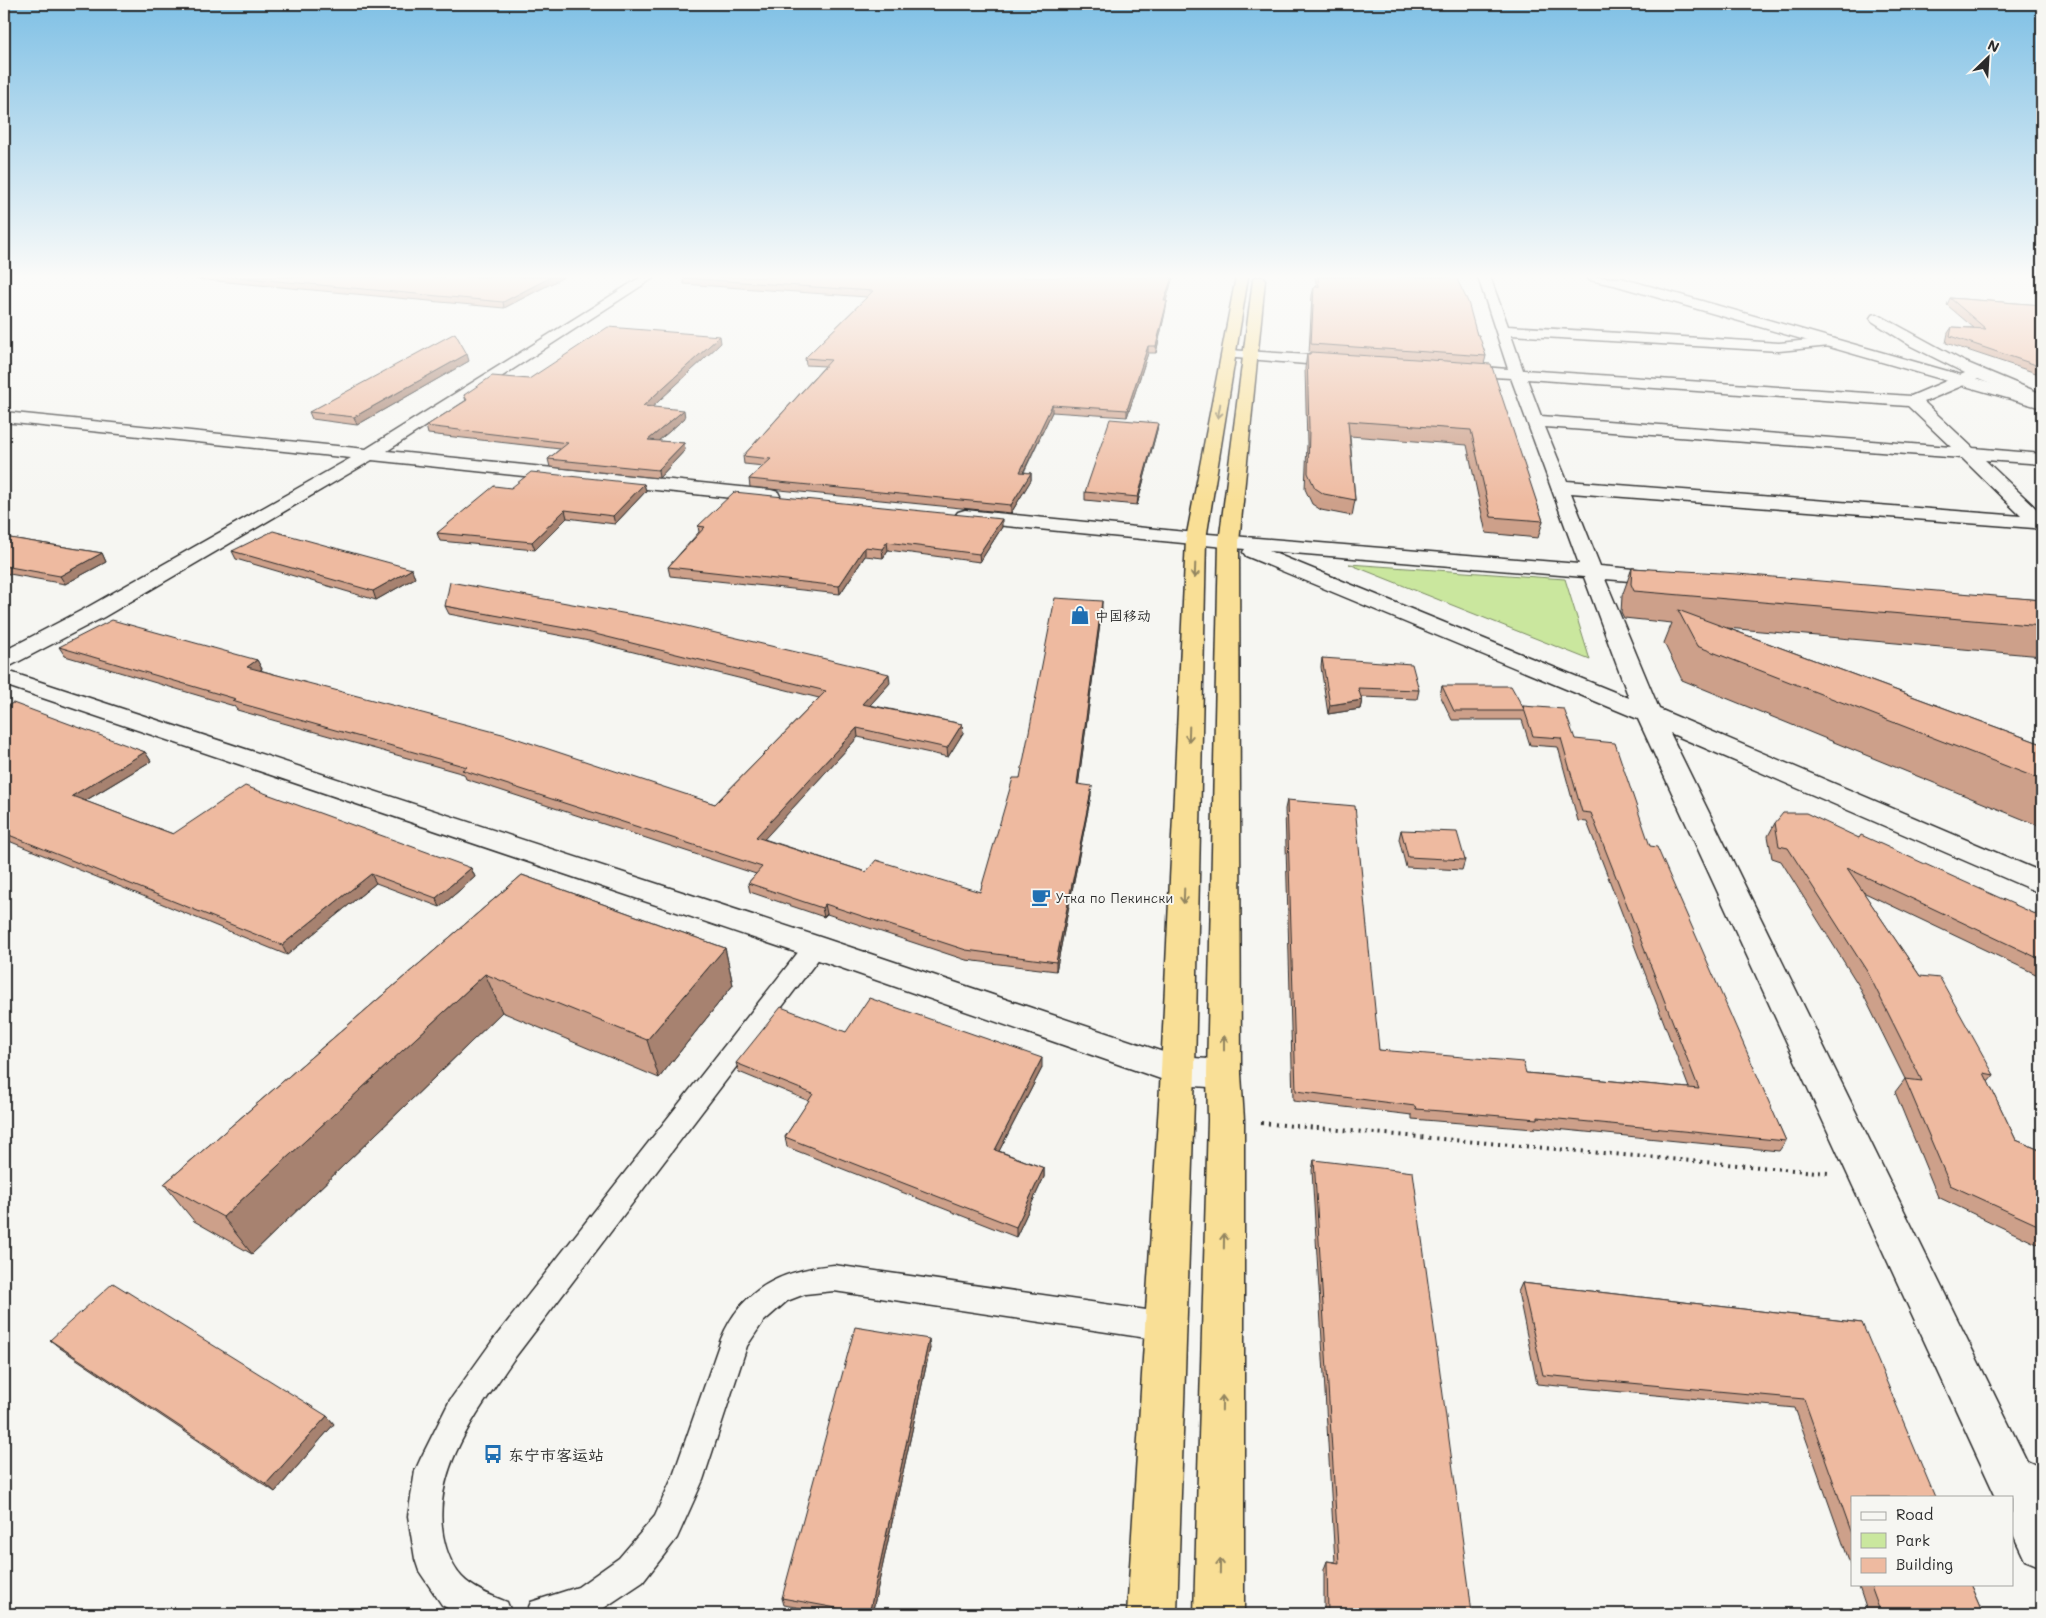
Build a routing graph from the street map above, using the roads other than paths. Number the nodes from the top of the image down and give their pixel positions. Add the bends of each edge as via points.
1 (530, 353) edge
2 (1510, 353) edge
3 (1872, 353) edge
4 (1930, 353) edge
5 (1239, 355) junction
6 (1359, 363) edge
7 (1438, 369) edge
8 (1517, 374) junction
9 (1970, 377) junction
10 (2042, 399) edge
11 (1913, 401) junction
12 (2042, 403) edge
13 (4, 417) edge
14 (1535, 421) junction
15 (1969, 454) junction
16 (367, 456) junction
17 (2042, 459) edge
18 (1559, 486) junction
19 (791, 498) edge
20 (949, 514) edge
21 (2041, 524) edge
22 (1196, 539) junction
23 (1229, 542) junction
24 (1592, 572) junction
25 (1690, 580) edge
26 (4, 660) edge
27 (4, 677) edge
28 (1648, 714) junction
29 (2042, 884) edge
30 (815, 947) junction
31 (1178, 1071) junction
32 (1224, 1074) junction
33 (1167, 1327) junction
34 (2006, 1467) junction
35 (2042, 1485) edge
36 (2042, 1543) edge
37 (496, 1614) edge
38 (543, 1614) edge
39 (1152, 1614) edge
40 (1219, 1614) edge

1 - 16 street
2 - 8 street
3 - 9 street
4 - 9 street
5 - 6 street
5 -> 22 highway
5 - 23 highway
7 - 8 street
8 - 11 street
8 - 14 street
9 - 10 street
9 - 11 street
9 - 12 street
11 - 15 street
13 - 16 street
14 - 15 street
14 - 18 street
15 - 17 street
15 - 21 street
16 - 19 street
16 - 26 street via 96,612
18 - 21 street
18 - 24 street
20 - 22 street
22 - 23 street
22 -> 31 highway
23 - 24 street
23 - 28 street
32 -> 23 highway
24 - 25 street
24 - 28 street
27 - 30 street
28 - 29 street
28 - 34 street
30 - 31 street
30 - 37 lane via 504,1350 461,1411 431,1470 424,1516 431,1559 454,1593 490,1614
31 - 32 street
31 - 33 highway
40 -> 32 highway
33 - 38 lane via 834,1278 805,1281 777,1292 753,1312 735,1338 687,1480 666,1527 631,1570 586,1602
33 - 39 highway
34 - 35 lane
34 - 36 street

